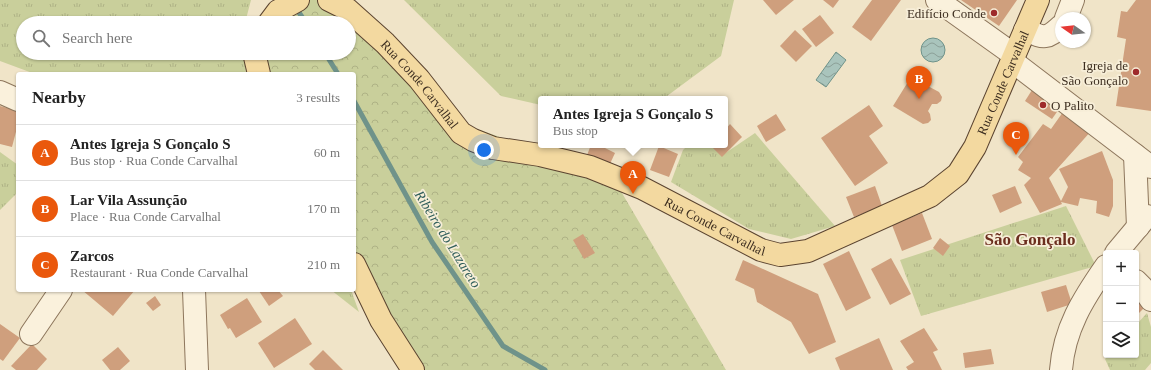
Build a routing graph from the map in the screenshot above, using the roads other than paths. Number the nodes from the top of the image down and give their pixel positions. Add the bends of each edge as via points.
1 (298, 0) edge
2 (329, 0) edge
3 (937, 0) edge
4 (1038, 0) edge
5 (1073, 0) edge
6 (1068, 12) edge
7 (274, 16) edge
8 (355, 16) edge
9 (356, 17) edge
10 (1025, 30) junction
11 (1055, 32) edge
12 (1013, 58) junction
13 (256, 60) edge
14 (259, 72) edge
15 (0, 92) edge
16 (16, 99) edge
17 (1143, 161) edge
18 (1144, 219) edge
19 (1118, 250) edge
20 (356, 268) edge
21 (1103, 270) edge
22 (1139, 284) edge
23 (60, 292) edge
24 (194, 292) edge
25 (1151, 300) edge
26 (31, 334) dead end
27 (197, 370) edge
28 (413, 370) edge
29 (1061, 370) edge

1 - 7 main road
2 - 8 main road, Rua Conde Carvalhal
3 - 12 street
4 - 10 main road, Rua Conde Carvalhal
5 - 6 street
9 - 12 main road, Rua Conde Carvalhal via 419,79 462,133 473,140 493,148 540,155 590,167 642,188 761,250 780,255 808,251 930,196 944,186 958,174 975,147
10 - 11 street via 1046,37
10 - 12 main road, Rua Conde Carvalhal
12 - 17 street
13 - 14 main road
15 - 16 street
17 - 18 street
18 - 19 street
20 - 28 main road via 381,320
21 - 29 street via 1085,297 1070,328
22 - 25 street
23 - 26 street
24 - 27 street

